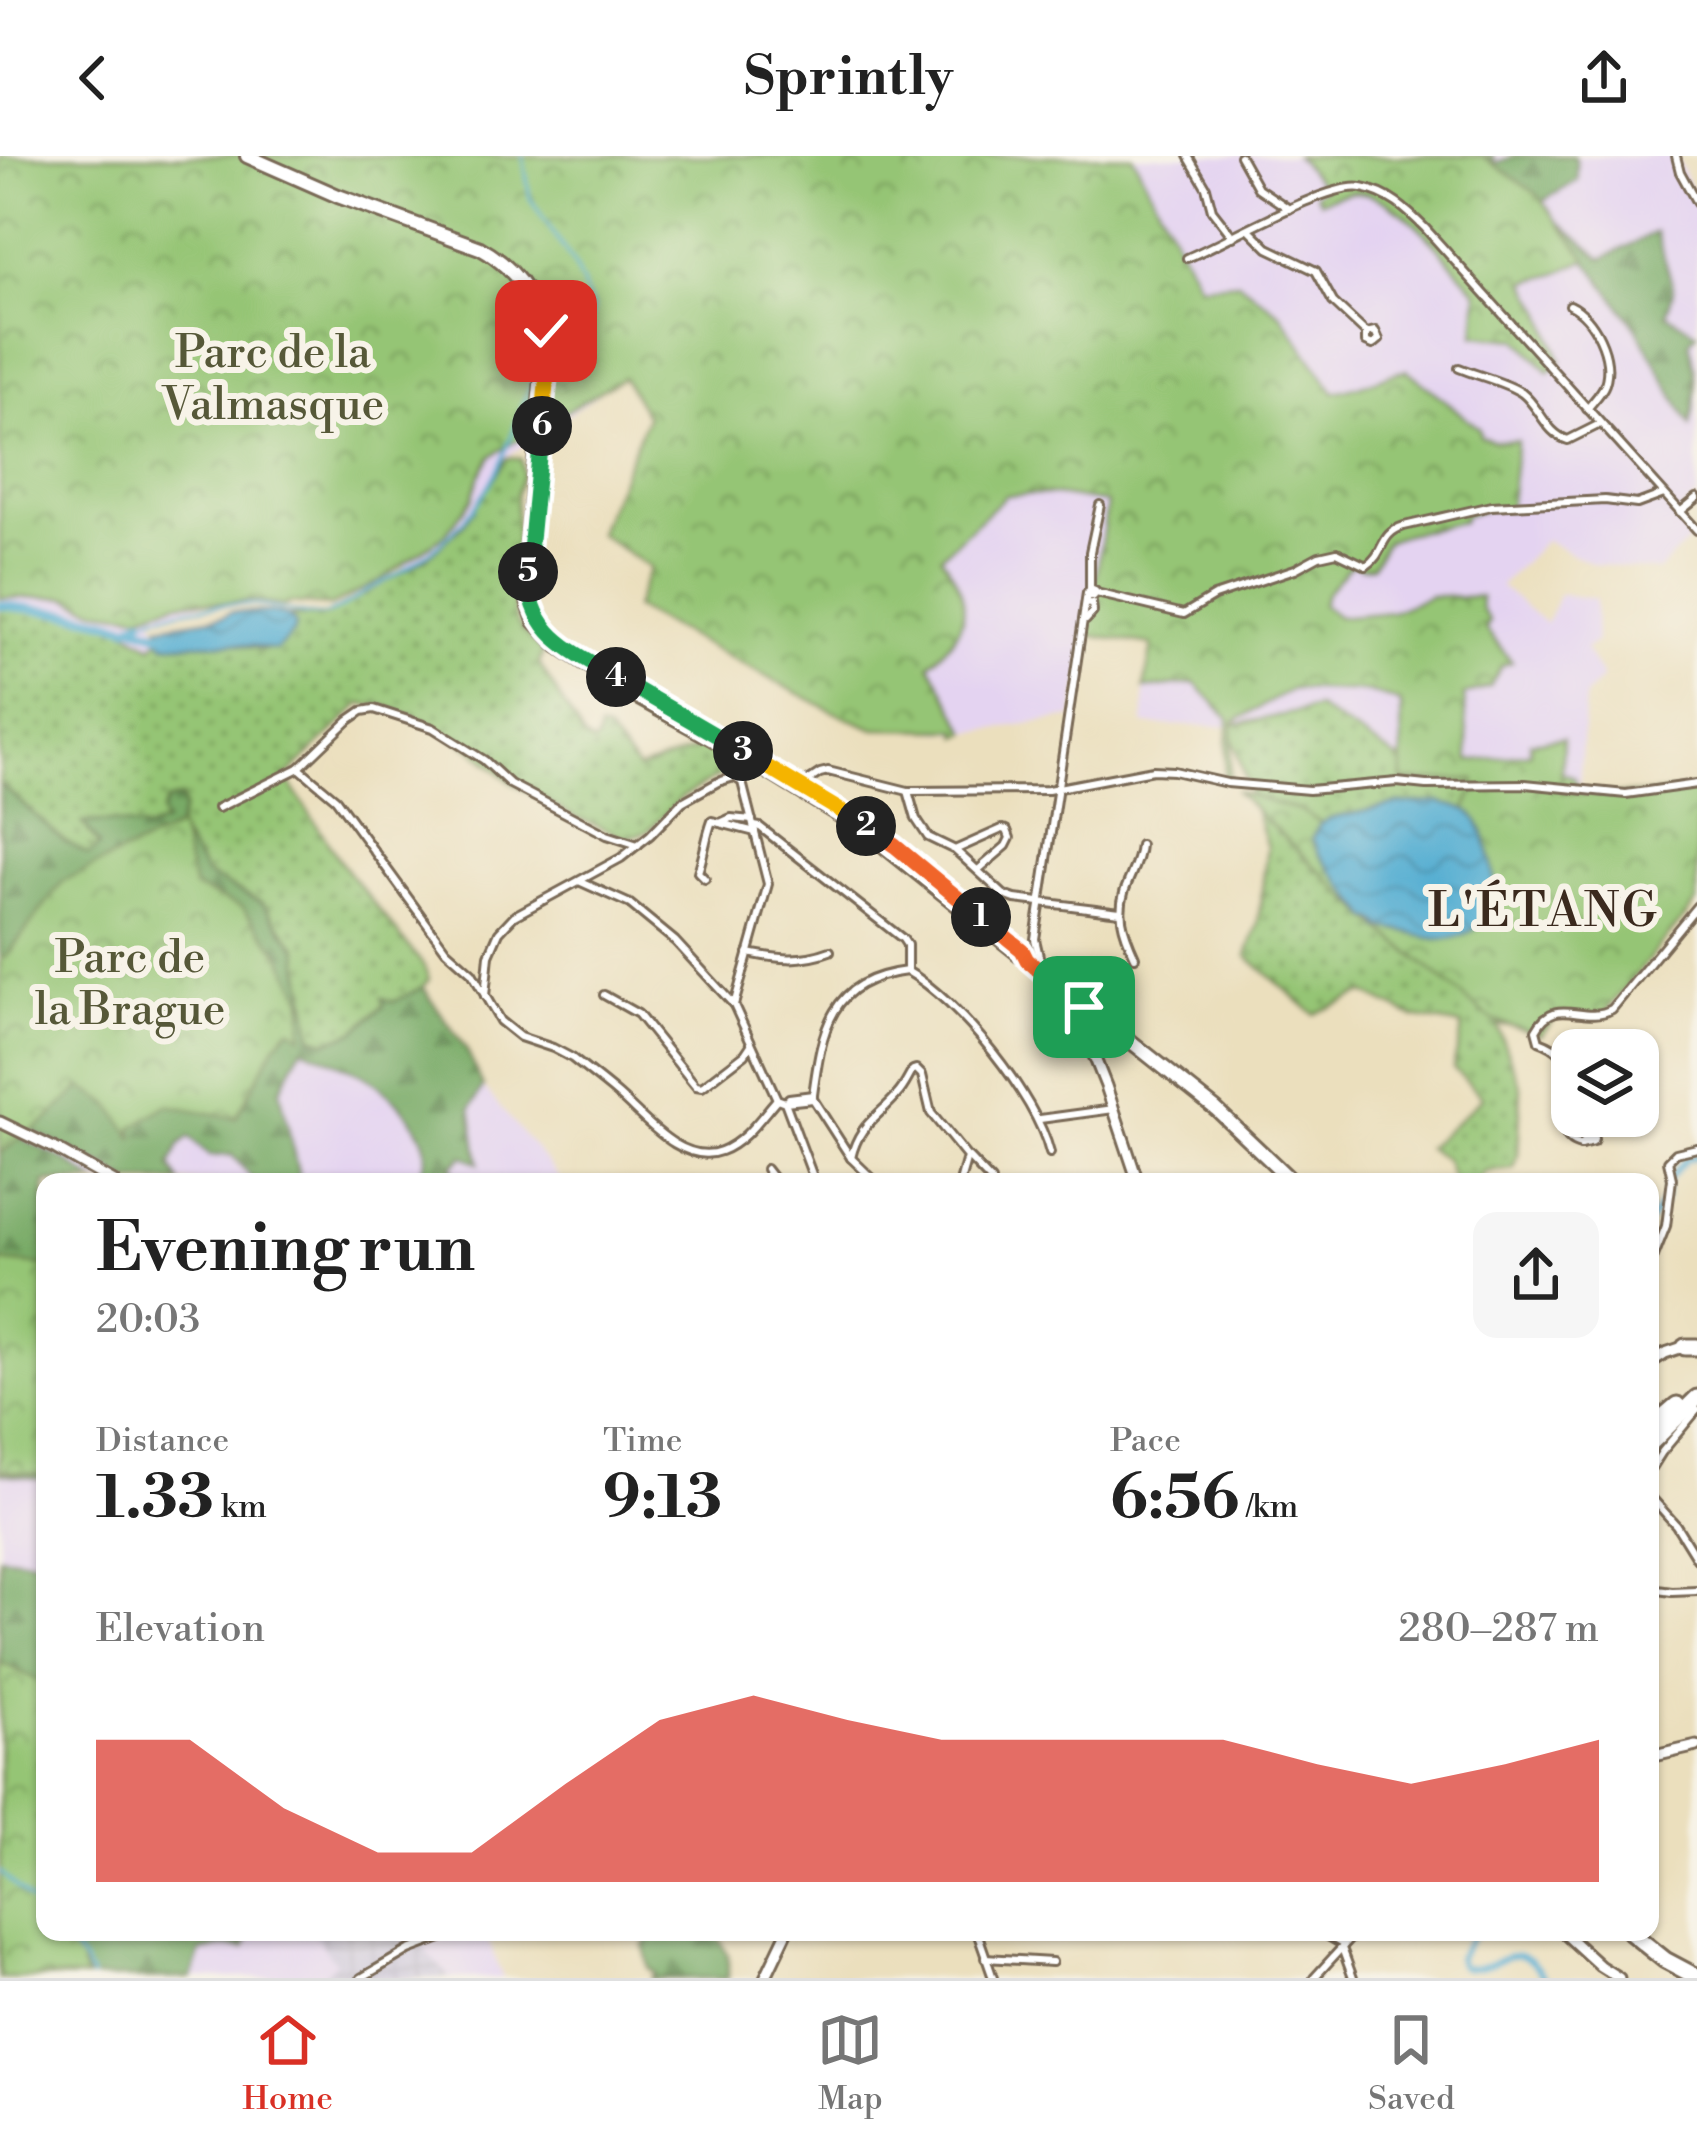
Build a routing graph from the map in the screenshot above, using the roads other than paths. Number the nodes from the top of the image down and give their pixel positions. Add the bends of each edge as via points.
1 (247, 156) edge
2 (256, 156) edge
3 (1188, 156) edge
4 (1240, 156) edge
5 (1676, 156) edge
6 (1697, 203) edge
7 (1289, 209) junction
8 (1249, 229) junction
9 (1233, 237) junction
10 (1187, 258) dead end
11 (1570, 305) dead end
12 (1366, 333) dead end
13 (1460, 368) dead end
14 (1587, 409) junction
15 (1600, 424) junction
16 (1664, 494) junction
17 (1697, 498) edge
18 (1100, 505) dead end
19 (1677, 508) junction
20 (1697, 530) edge
21 (1091, 596) junction
22 (626, 686) junction
23 (749, 760) junction
24 (299, 768) junction
25 (738, 780) junction
26 (1697, 784) edge
27 (805, 789) junction
28 (1057, 789) junction
29 (908, 791) junction
30 (218, 808) dead end
31 (754, 826) junction
32 (638, 845) junction
33 (1140, 845) dead end
34 (955, 850) junction
35 (978, 870) junction
36 (705, 880) dead end
37 (581, 882) junction
38 (1040, 903) junction
39 (1697, 906) edge
40 (1120, 912) junction
41 (1035, 939) junction
42 (830, 951) dead end
43 (748, 953) junction
44 (1135, 957) dead end
45 (1030, 959) junction
46 (908, 970) junction
47 (604, 995) dead end
48 (485, 998) junction
49 (734, 1005) junction
50 (1087, 1019) junction
51 (751, 1045) junction
52 (1551, 1045) edge
53 (813, 1097) junction
54 (781, 1101) junction
55 (1114, 1109) junction
56 (1039, 1120) junction
57 (0, 1123) edge
58 (1566, 1137) edge
59 (1581, 1145) dead end
60 (1697, 1148) edge
61 (1050, 1153) dead end
62 (967, 1157) junction
63 (851, 1158) junction
64 (766, 1169) dead end
65 (98, 1173) edge
66 (769, 1173) edge
67 (811, 1173) edge
68 (867, 1173) edge
69 (963, 1173) edge
70 (983, 1173) edge
71 (1135, 1173) edge
72 (1279, 1173) edge
73 (1659, 1244) edge
74 (1694, 1344) edge
75 (1659, 1355) edge
76 (1695, 1398) edge
77 (1659, 1424) edge
78 (1659, 1435) edge
79 (1659, 1455) edge
80 (1659, 1506) edge
81 (1697, 1559) edge
82 (1659, 1590) edge
83 (1697, 1591) edge
84 (1697, 1746) edge
85 (1659, 1755) edge
86 (434, 1941) edge
87 (783, 1941) edge
88 (979, 1941) edge
89 (1334, 1941) edge
90 (1348, 1941) edge
91 (1572, 1941) edge
92 (1641, 1941) edge
93 (1654, 1941) edge
94 (1343, 1947) junction
95 (986, 1958) junction
96 (1052, 1962) dead end
97 (1697, 1972) edge
98 (363, 1977) edge
99 (765, 1978) edge
100 (993, 1978) edge
101 (1315, 1978) edge
102 (1353, 1978) edge
103 (1618, 1978) edge

1 - 22 main road via 479,248 526,288 544,343 527,602 552,640
2 - 22 main road via 481,244 529,286 549,354 530,599 554,638
3 - 9 street
4 - 7 street via 1258,188
5 - 6 street
7 - 8 street
7 - 14 street via 1352,187 1393,199
8 - 9 street
8 - 12 street via 1316,272
9 - 10 street
11 - 14 street via 1592,324 1605,357 1606,382
13 - 15 street via 1517,390 1562,439
14 - 15 street
15 - 16 street
16 - 19 street
16 - 21 street via 1636,504 1491,506 1392,530 1366,566 1337,552 1319,556 1184,614
17 - 19 street
18 - 21 street
19 - 20 street
21 - 28 street
22 - 23 main road
23 - 25 street
23 - 27 main road
23 - 45 main road via 865,830
24 - 30 street
24 - 32 street via 349,720 374,709 433,728 548,806
24 - 48 street via 336,799
25 - 31 street
25 - 32 street via 682,802
26 - 28 street via 1626,794 1397,782 1310,790 1153,770
27 - 29 street via 828,771
27 - 45 main road via 895,846
28 - 29 street
28 - 38 street
29 - 34 street via 923,831
31 - 36 street via 712,821 698,872
31 - 43 street via 768,884
31 - 46 street via 903,939
32 - 37 street
33 - 40 street
34 - 35 street
34 - 35 street via 1007,830 1006,846
35 - 38 street via 1004,895
37 - 48 street via 499,932
37 - 49 street via 645,916
38 - 40 street
38 - 41 street
39 - 52 street via 1612,1009 1543,1018 1539,1041
40 - 44 street
41 - 45 street
41 - 45 street
42 - 43 street via 782,960
43 - 49 street
45 - 50 main road
46 - 53 street via 877,976 837,1005 820,1044
46 - 56 street via 966,1020
47 - 51 street via 638,1014 696,1086
48 - 54 street via 520,1037 572,1058 692,1151 729,1148
49 - 51 street
50 - 55 main road
50 - 72 main road via 1112,1030
51 - 54 street
53 - 54 street
53 - 63 street
54 - 67 street
55 - 56 street
55 - 71 main road
56 - 61 street
57 - 65 main road
58 - 59 street
60 - 73 street via 1668,1161
62 - 63 street via 931,1113 916,1069 862,1129
62 - 69 street
62 - 70 street
63 - 68 street
64 - 66 street
74 - 75 main road
76 - 77 highway
76 - 78 highway
76 - 79 street
80 - 81 street
82 - 83 street
84 - 85 main road
86 - 98 street
87 - 99 main road
88 - 95 street
89 - 94 street
90 - 94 street
91 - 103 main road
92 - 97 highway
93 - 97 highway
94 - 101 street
94 - 102 street
95 - 96 street
95 - 100 street

